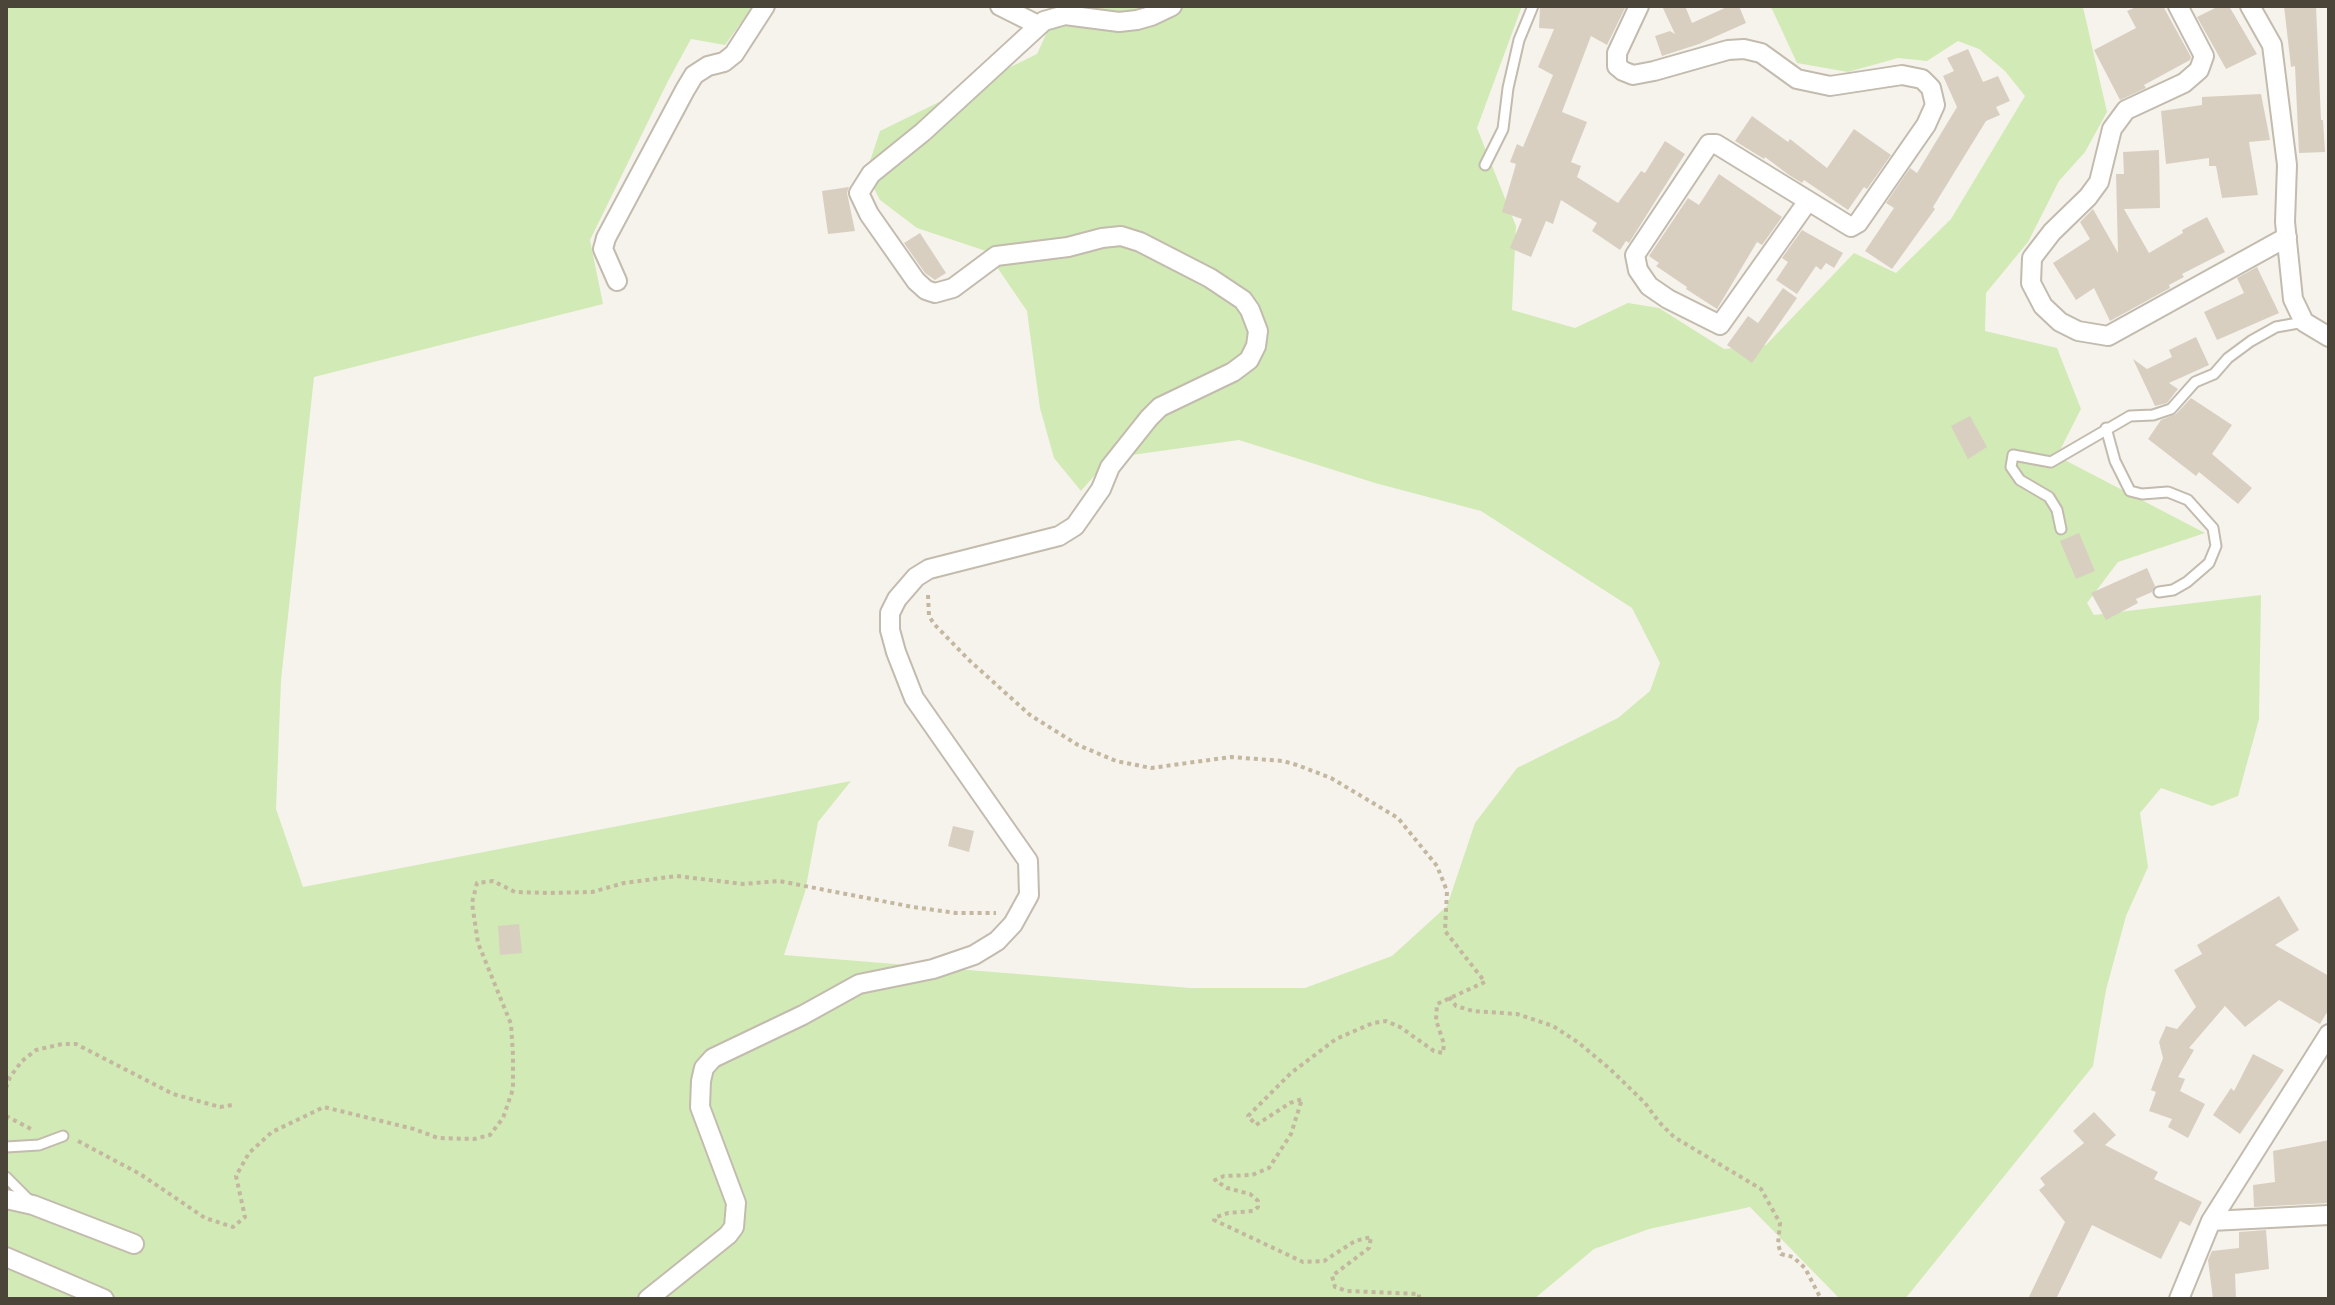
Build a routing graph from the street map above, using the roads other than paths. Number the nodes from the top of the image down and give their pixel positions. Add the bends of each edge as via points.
1 (765, 6) edge
2 (1000, 6) edge
3 (1172, 6) edge
4 (1533, 6) edge
5 (1639, 6) edge
6 (2178, 6) edge
7 (2250, 6) edge
8 (1038, 25) junction
9 (1485, 165) dead end
10 (1808, 201) junction
11 (2287, 237) junction
12 (617, 281) dead end
13 (2304, 322) junction
14 (2329, 337) edge
15 (2106, 428) junction
16 (2061, 529) dead end
17 (2159, 592) dead end
18 (2329, 1034) edge
19 (63, 1136) road end
20 (6, 1147) edge
21 (6, 1177) edge
22 (6, 1199) edge
23 (33, 1205) junction
24 (2329, 1215) edge
25 (2211, 1221) junction
26 (134, 1244) dead end
27 (6, 1257) edge
28 (104, 1299) edge
29 (648, 1299) edge
30 (2179, 1299) edge

1 - 12 street via 734,54 694,75 678,102 606,238 603,249
2 - 8 street
3 - 8 street via 1137,20 1065,15
4 - 9 lane via 1519,40 1503,129
5 - 10 street via 1617,53 1617,66 1633,75 1744,49 1761,53 1797,79 1830,86 1902,75 1922,79 1931,88 1935,105 1926,125 1858,223 1851,227
6 - 11 street via 2204,56 2199,70 2184,83 2126,110 2112,129 2099,182 2032,258 2031,283 2043,306 2060,322 2108,336
7 - 11 street via 2272,45 2287,165
8 - 29 street via 871,174 859,193 869,214 916,281 935,293 953,288 996,256 1102,238 1130,239 1243,300 1258,331 1256,346 1249,360 1233,372 1160,407 1110,467 1075,526 1059,536 929,569 897,599 890,613 893,641 914,698 1028,861 1029,895 997,941 974,955 859,984 713,1058 704,1068 700,1107 736,1203 734,1227
10 - 10 street via 1709,144 1640,244 1635,255 1638,270 1668,299 1720,325
11 - 13 street via 2293,299
13 - 14 street
13 - 15 lane via 2276,327 2251,341 2214,374 2195,382 2171,409 2130,416
15 - 16 lane via 2051,462 2013,455 2011,467 2020,480 2049,497
15 - 17 lane via 2130,491 2168,492 2188,500 2213,528 2216,546 2209,563 2180,586
18 - 25 street
19 - 20 lane via 39,1145
21 - 23 lane
22 - 23 street
23 - 26 street
24 - 25 street
25 - 30 street
27 - 28 street

